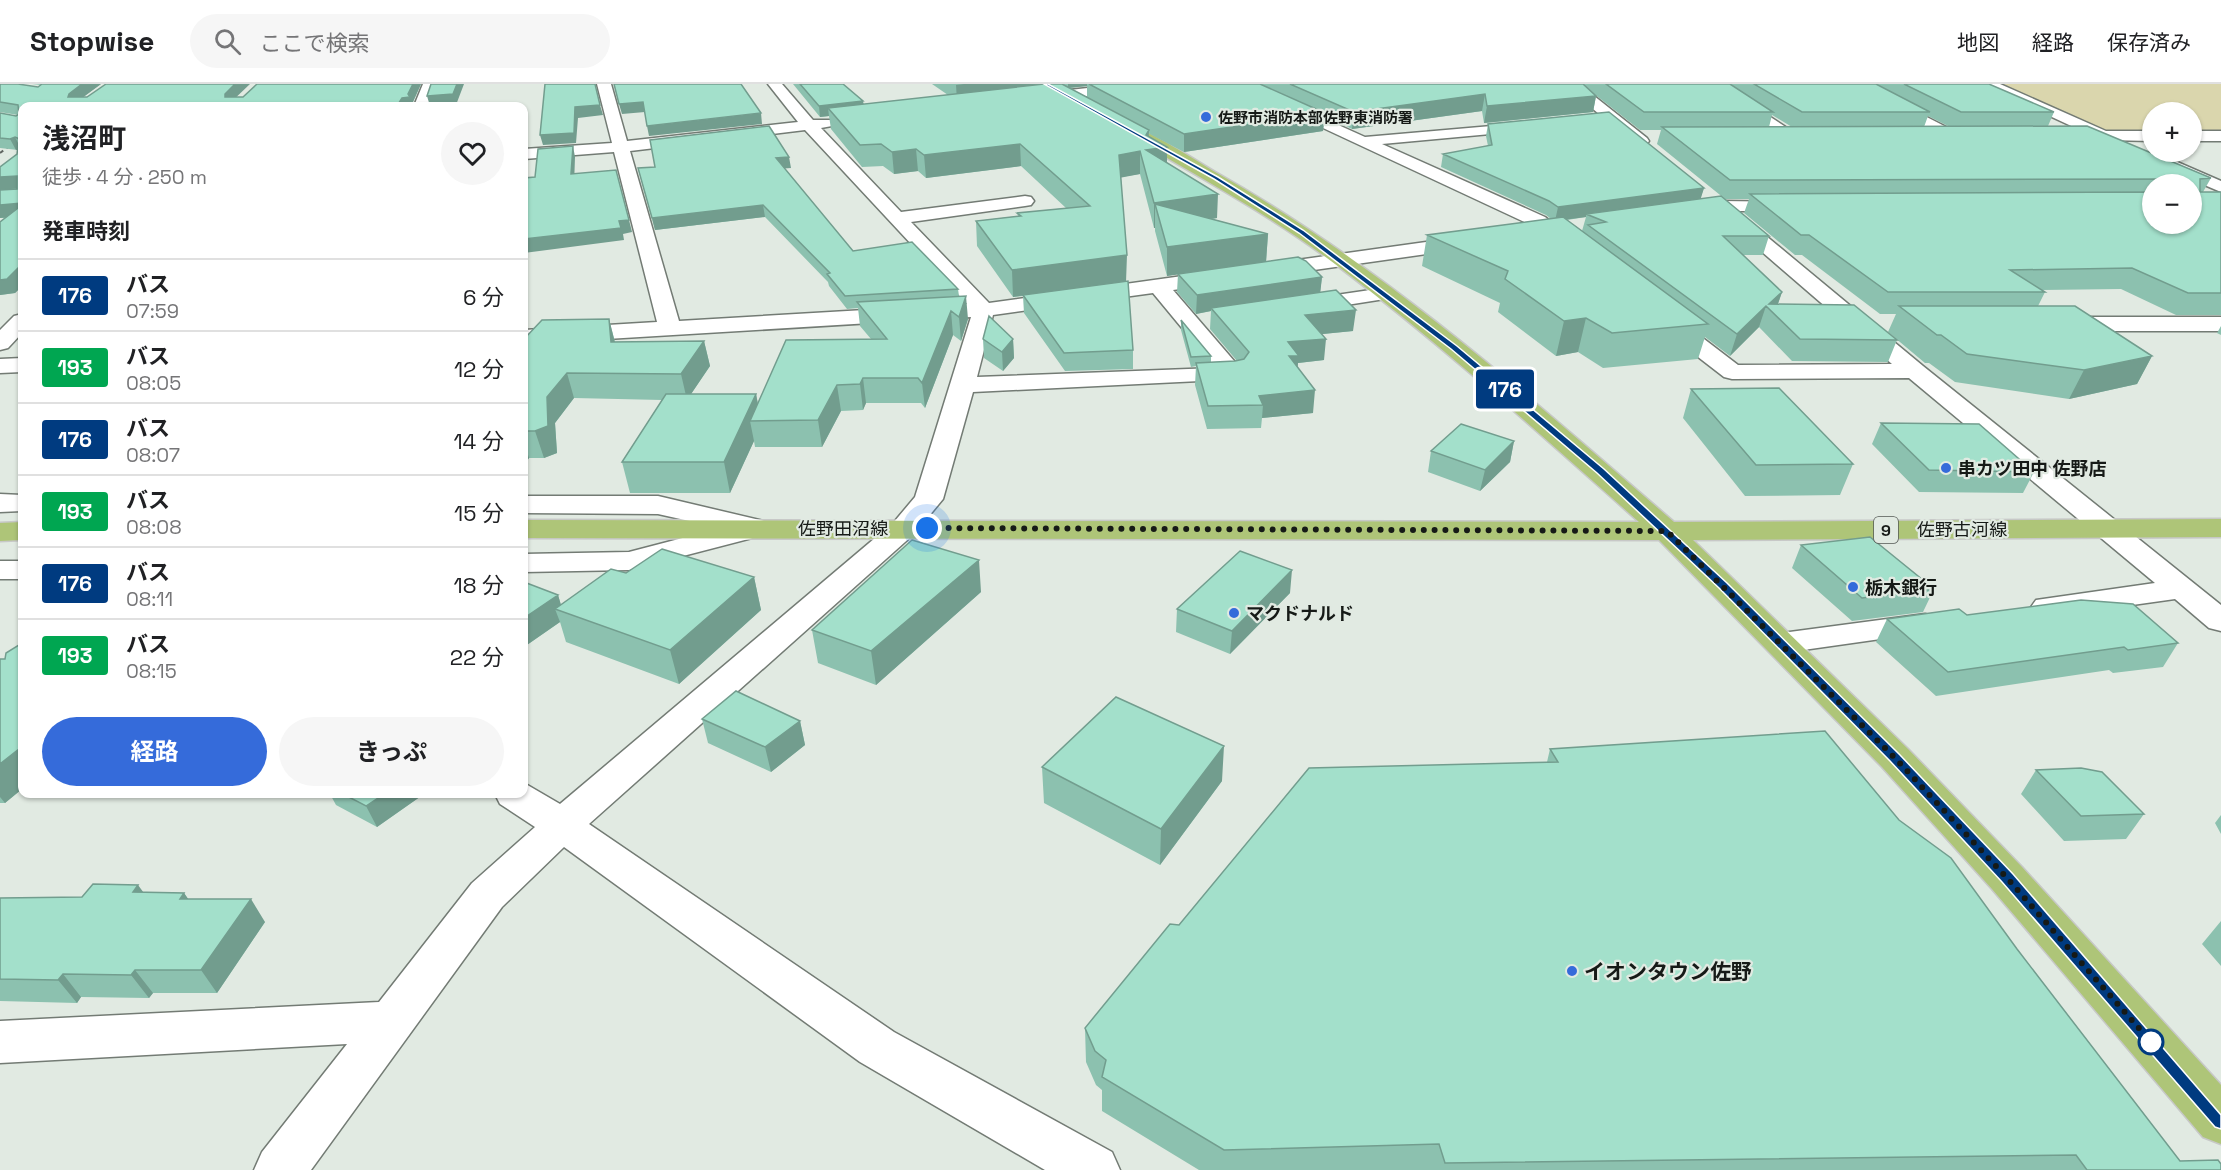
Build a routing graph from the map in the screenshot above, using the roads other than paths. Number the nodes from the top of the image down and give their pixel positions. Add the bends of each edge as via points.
1 (430, 84) edge
2 (604, 84) edge
3 (775, 84) edge
4 (1046, 84) edge
5 (1162, 84) edge
6 (1236, 84) edge
7 (1570, 84) edge
8 (1711, 84) edge
9 (1851, 84) edge
10 (1988, 84) edge
11 (1063, 94) junction
12 (1017, 100) edge
13 (423, 102) edge
14 (1094, 111) edge
15 (1610, 117) junction
16 (1587, 119) edge
17 (844, 121) edge
18 (1114, 122) edge
19 (1552, 123) edge
20 (809, 125) junction
21 (1918, 136) edge
22 (2047, 136) edge
23 (2106, 136) junction
24 (2142, 136) edge
25 (2202, 136) edge
26 (2221, 136) edge
27 (1760, 137) edge
28 (1365, 142) junction
29 (1656, 144) dead end
30 (620, 147) junction
31 (2138, 150) edge
32 (528, 154) edge
33 (2165, 162) edge
34 (1695, 186) edge
35 (2221, 187) edge
36 (1025, 201) dead end
37 (1720, 206) junction
38 (1814, 206) edge
39 (1675, 213) edge
40 (897, 218) junction
41 (1573, 228) edge
42 (1550, 231) junction
43 (1515, 236) edge
44 (1492, 239) edge
45 (1586, 259) edge
46 (1342, 260) junction
47 (1158, 285) junction
48 (1384, 294) junction
49 (1281, 309) edge
50 (1650, 309) edge
51 (984, 310) junction
52 (1859, 323) junction
53 (1895, 323) dead end
54 (2037, 324) edge
55 (18, 325) edge
56 (2215, 327) edge
57 (670, 329) junction
58 (528, 337) edge
59 (0, 343) edge
60 (18, 365) edge
61 (0, 366) edge
62 (1915, 371) junction
63 (962, 385) junction
64 (0, 503) edge
65 (18, 503) edge
66 (528, 505) edge
67 (758, 528) junction
68 (903, 528) junction
69 (2221, 528) edge
70 (528, 529) edge
71 (2106, 529) junction
72 (0, 531) edge
73 (18, 531) edge
74 (1667, 531) junction
75 (528, 562) edge
76 (0, 570) edge
77 (18, 570) edge
78 (2179, 588) junction
79 (2015, 611) edge
80 (1957, 619) edge
81 (2221, 621) edge
82 (1782, 643) junction
83 (520, 798) edge
84 (562, 825) junction
85 (393, 1022) junction
86 (0, 1042) edge
87 (2221, 1121) edge
88 (280, 1170) edge
89 (1094, 1170) edge

1 - 13 street
2 - 30 street
3 - 20 street
4 - 11 main road
5 - 11 street
6 - 28 street
7 - 15 street
8 - 27 street via 1799,137
9 - 21 street via 1958,136
10 - 23 street
11 - 12 street
11 - 14 main road
15 - 16 street
15 - 29 street via 1636,137
17 - 20 street
18 - 46 main road via 1263,207
19 - 28 street
20 - 30 street
20 - 40 street
22 - 23 street
23 - 24 street
23 - 31 street
25 - 26 street
28 - 42 street via 1538,221
30 - 32 street
30 - 57 street
33 - 35 street
34 - 37 street
36 - 40 street
37 - 38 street
37 - 39 street
37 - 52 street
40 - 51 street
41 - 42 street
42 - 43 street
42 - 45 street
44 - 46 street
46 - 47 street
46 - 48 main road
47 - 51 street
47 - 63 street via 1201,321 1233,374
48 - 49 street
48 - 74 main road via 1514,397
50 - 62 street via 1732,372
51 - 57 street
51 - 63 street
52 - 53 street
52 - 62 street
54 - 56 street
55 - 59 street
57 - 58 street
60 - 61 street
62 - 71 street
63 - 68 street via 929,499
64 - 65 street
66 - 67 street via 658,505
67 - 68 main road, 佐野田沼線
67 - 70 main road, 佐野田沼線
67 - 75 street via 629,561
68 - 74 main road, 佐野田沼線
68 - 84 street
69 - 71 main road, 佐野古河線 / 9
71 - 74 main road, 佐野古河線 / 9
71 - 78 street
72 - 73 main road
74 - 82 main road
76 - 77 street
78 - 79 street
78 - 81 street
80 - 82 street
82 - 87 main road via 2007,878
83 - 84 street
84 - 85 street via 487,895
84 - 89 street via 877,1047
85 - 86 street
85 - 88 street

